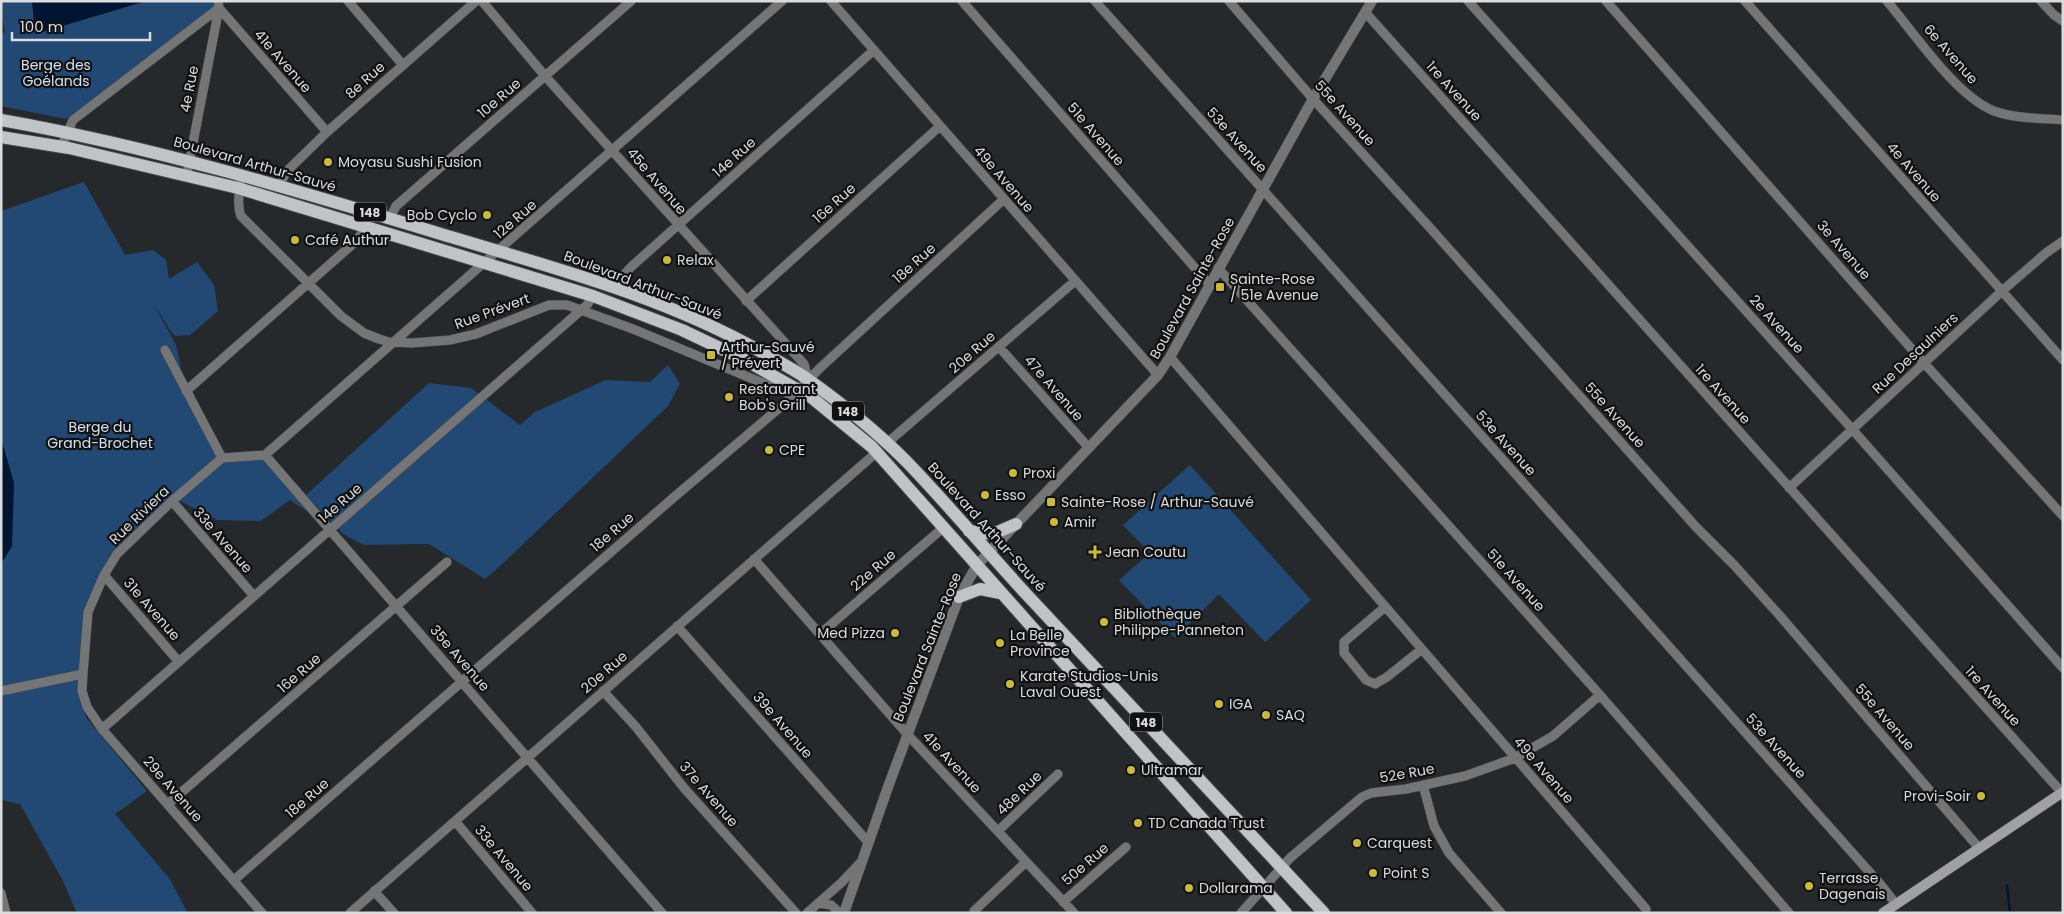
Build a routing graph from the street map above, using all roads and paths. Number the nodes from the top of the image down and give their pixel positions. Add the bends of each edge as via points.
1 (348, 1) edge
2 (476, 1) edge
3 (482, 1) edge
4 (631, 1) edge
5 (782, 1) edge
6 (831, 1) edge
7 (962, 1) edge
8 (1095, 1) edge
9 (1229, 1) edge
10 (1372, 1) edge
11 (1468, 1) edge
12 (1606, 1) edge
13 (1745, 1) edge
14 (1887, 1) edge
15 (2041, 1) edge
16 (218, 5) edge
17 (1365, 12) junction
18 (2063, 21) edge
19 (874, 50) junction
20 (402, 65) junction
21 (545, 76) junction
22 (1313, 98) junction
23 (1, 120) edge
24 (2063, 120) edge
25 (940, 126) junction
26 (67, 132) junction
27 (327, 132) junction
28 (1, 137) edge
29 (62, 147) junction
30 (613, 151) junction
31 (190, 160) junction
32 (187, 174) junction
33 (242, 174) junction
34 (280, 185) junction
35 (238, 188) junction
36 (1262, 189) junction
37 (1004, 199) junction
38 (390, 218) junction
39 (365, 225) junction
40 (678, 225) junction
41 (2063, 241) edge
42 (499, 251) junction
43 (486, 263) junction
44 (1218, 268) junction
45 (1075, 281) junction
46 (307, 283) junction
47 (1209, 284) junction
48 (617, 288) junction
49 (2002, 291) junction
50 (593, 296) junction
51 (746, 301) junction
52 (582, 309) junction
53 (393, 342) junction
54 (999, 347) junction
55 (165, 350) dead end
56 (1170, 357) junction
57 (2063, 360) edge
58 (1924, 363) junction
59 (1158, 375) junction
60 (808, 380) junction
61 (797, 390) junction
62 (186, 391) junction
63 (1852, 429) junction
64 (887, 443) junction
65 (1089, 448) junction
66 (877, 452) junction
67 (265, 455) junction
68 (222, 458) junction
69 (1789, 488) junction
70 (172, 501) junction
71 (2063, 516) edge
72 (1016, 524) junction
73 (944, 527) junction
74 (330, 529) junction
75 (969, 531) junction
76 (989, 553) junction
77 (754, 558) junction
78 (446, 562) dead end
79 (977, 565) junction
80 (104, 575) junction
81 (1000, 593) junction
82 (254, 596) junction
83 (959, 597) junction
84 (396, 606) junction
85 (1385, 607) junction
86 (677, 626) junction
87 (820, 634) junction
88 (1422, 650) junction
89 (179, 662) junction
90 (2063, 668) edge
91 (82, 674) junction
92 (462, 682) junction
93 (1, 691) edge
94 (603, 692) junction
95 (1600, 695) junction
96 (102, 728) junction
97 (908, 734) junction
98 (528, 757) junction
99 (1515, 758) junction
100 (1058, 774) dead end
101 (1423, 785) junction
102 (2062, 793) edge
103 (168, 804) junction
104 (455, 821) junction
105 (998, 831) junction
106 (868, 842) junction
107 (1126, 847) dead end
108 (1979, 848) junction
109 (861, 861) junction
110 (1026, 862) junction
111 (1282, 867) junction
112 (234, 880) junction
113 (1264, 887) junction
114 (374, 891) junction
115 (1, 893) edge
116 (1064, 902) junction
117 (818, 903) junction
118 (1896, 904) junction
119 (1646, 909) dead end
120 (974, 912) edge
121 (6, 913) edge
122 (262, 913) edge
123 (350, 913) edge
124 (394, 913) edge
125 (532, 913) edge
126 (662, 913) edge
127 (796, 913) edge
128 (807, 913) edge
129 (840, 913) edge
130 (844, 913) edge
131 (1074, 913) edge
132 (1241, 913) edge
133 (1286, 913) edge
134 (1324, 913) edge
135 (1502, 913) edge
136 (1790, 913) edge
137 (1883, 913) edge

1 - 20 street
2 - 20 street, 8e Rue
3 - 21 street, 45e Avenue
4 - 21 street, 10e Rue
5 - 30 street, 12e Rue
6 - 19 street, 49e Avenue
7 - 47 street, 51e Avenue
8 - 36 street, 53e Avenue
9 - 22 street, 55e Avenue
10 - 17 street, Boulevard Sainte-Rose
11 - 63 street, 2e Avenue
12 - 58 street, 3e Avenue
13 - 49 street, 4e Avenue
14 - 24 street, 6e Avenue via 1959,88 1977,102 2018,117
15 - 18 street
16 - 26 street via 73,120
16 - 27 street, 41e Avenue
16 - 31 street, 4e Rue
17 - 22 street, Boulevard Sainte-Rose
17 - 69 street, 1re Avenue
19 - 25 street, 49e Avenue
19 - 40 street, 14e Rue
20 - 27 street, 8e Rue
21 - 30 street, 45e Avenue
21 - 38 street, 10e Rue via 396,206
22 - 36 street, Boulevard Sainte-Rose
22 - 108 street, 55e Avenue via 1696,527 1775,610
23 - 26 main road, Boulevard Arthur-Sauvé / 148
25 - 37 street, 49e Avenue
25 - 51 street, 16e Rue
26 - 29 street
26 - 31 main road, Boulevard Arthur-Sauvé / 148
27 - 34 street, 8e Rue via 286,172
28 - 29 main road, Boulevard Arthur-Sauvé / 148
29 - 32 main road, Boulevard Arthur-Sauvé / 148
30 - 40 street, 45e Avenue
30 - 42 street, 12e Rue
31 - 32 street, 4e Rue
31 - 33 main road, Boulevard Arthur-Sauvé / 148
32 - 35 main road, Boulevard Arthur-Sauvé / 148
33 - 34 main road, Boulevard Arthur-Sauvé / 148
33 - 35 street, Rue Prévert
34 - 38 main road, Boulevard Arthur-Sauvé / 148
35 - 39 main road, Boulevard Arthur-Sauvé / 148
35 - 46 street, Rue Prévert via 242,216
36 - 44 street, Boulevard Sainte-Rose
36 - 118 street, 53e Avenue
37 - 45 street, 49e Avenue
37 - 60 street, 18e Rue
38 - 42 main road, Boulevard Arthur-Sauvé / 148
39 - 43 main road, Boulevard Arthur-Sauvé / 148
39 - 46 street via 354,244
40 - 48 street, 14e Rue via 631,267
40 - 51 street, 45e Avenue
41 - 49 street, Rue Desaulniers
42 - 43 street, 12e Rue
42 - 48 main road, Boulevard Arthur-Sauvé / 148
43 - 50 main road, Boulevard Arthur-Sauvé / 148
43 - 53 street, 12e Rue
44 - 47 street, Boulevard Sainte-Rose
44 - 95 street, 51e Avenue
45 - 54 street, 20e Rue
45 - 59 street, 49e Avenue
46 - 53 street, Rue Prévert via 357,329 380,340
46 - 62 street
47 - 56 street, Boulevard Sainte-Rose
48 - 60 main road, Boulevard Arthur-Sauvé / 148 via 724,332
49 - 57 street, 4e Avenue
49 - 58 street, Rue Desaulniers
50 - 52 street, 14e Rue
50 - 61 main road, Boulevard Arthur-Sauvé / 148 via 716,345
51 - 60 street, 45e Avenue via 804,364
52 - 53 street, Rue Prévert via 549,305 458,339
52 - 61 street, Rue Prévert via 770,386
52 - 74 street, 14e Rue
53 - 67 street, 12e Rue
54 - 64 street, 20e Rue
54 - 65 street, 47e Avenue
55 - 62 street
56 - 59 street, Boulevard Sainte-Rose
56 - 85 street, 49e Avenue
58 - 63 street, Rue Desaulniers
58 - 71 street, 3e Avenue
59 - 65 street, Boulevard Sainte-Rose
60 - 61 street, 18e Rue
60 - 64 main road, Boulevard Arthur-Sauvé / 148
61 - 66 main road, Boulevard Arthur-Sauvé / 148 via 843,422
61 - 92 street, 18e Rue
62 - 68 street
63 - 69 street, Rue Desaulniers
63 - 90 street, 2e Avenue
64 - 75 main road, Boulevard Arthur-Sauvé / 148
65 - 72 street, Boulevard Sainte-Rose
66 - 73 main road, Boulevard Arthur-Sauvé / 148
66 - 77 street, 20e Rue
67 - 68 street
67 - 74 street, 35e Avenue
68 - 70 street, Rue Riviera
69 - 102 street, 1re Avenue
70 - 80 street, Rue Riviera via 117,554
70 - 82 street, 33e Avenue
72 - 75 main road via 993,534
72 - 76 street, Boulevard Sainte-Rose
73 - 79 main road, Boulevard Arthur-Sauvé / 148
73 - 87 street, 22e Rue
74 - 82 street, 14e Rue
74 - 84 street, 35e Avenue
75 - 76 main road, Boulevard Arthur-Sauvé / 148
76 - 79 street, Boulevard Sainte-Rose
76 - 111 main road, Boulevard Arthur-Sauvé / 148
77 - 86 street, 20e Rue
77 - 87 street, 41e Avenue
78 - 84 street, 16e Rue
79 - 81 main road, Boulevard Arthur-Sauvé / 148
79 - 83 street, Boulevard Sainte-Rose
80 - 89 street, 31e Avenue
80 - 91 street, Rue Riviera via 88,612
81 - 83 main road via 980,589
81 - 113 main road, Boulevard Arthur-Sauvé / 148
82 - 89 street, 14e Rue
83 - 97 street, Boulevard Sainte-Rose
84 - 92 street, 35e Avenue
84 - 103 street, 16e Rue
85 - 88 street, 49e Avenue
85 - 88 street via 1344,642 1344,653 1366,680 1375,684
86 - 94 street, 20e Rue
86 - 106 street, 39e Avenue
87 - 97 street, 41e Avenue
88 - 99 street, 49e Avenue
89 - 96 street, 14e Rue
91 - 93 street
91 - 96 street, 29e Avenue via 82,691 87,707
92 - 98 street, 35e Avenue
92 - 112 street, 18e Rue
94 - 98 street, 20e Rue
94 - 127 street, 37e Avenue
95 - 99 street, 52e Rue via 1553,736
95 - 136 street, 51e Avenue
96 - 103 street, 29e Avenue
97 - 105 street, 41e Avenue
97 - 106 street, Boulevard Sainte-Rose
98 - 104 street, 20e Rue
98 - 126 street, 35e Avenue
99 - 101 street, 52e Rue via 1465,776
99 - 119 street, 49e Avenue
100 - 105 street, 48e Rue
101 - 111 street, 52e Rue via 1362,797
101 - 135 street via 1434,826 1449,853
102 - 108 main road
103 - 112 street, 29e Avenue
104 - 114 street, 20e Rue
104 - 125 street, 33e Avenue
105 - 110 street, 41e Avenue
106 - 109 street, Boulevard Sainte-Rose
107 - 116 street, 50e Rue
108 - 118 main road
109 - 117 street
109 - 130 street, Boulevard Sainte-Rose
110 - 116 street, 41e Avenue
110 - 120 street
111 - 113 street, 52e Rue
111 - 134 main road, Boulevard Arthur-Sauvé / 148
112 - 122 street, 29e Avenue
113 - 132 street, 52e Rue
113 - 133 main road, Boulevard Arthur-Sauvé / 148
114 - 123 street, 20e Rue
114 - 124 street
115 - 121 street
116 - 131 street, 41e Avenue
117 - 128 street
117 - 129 street via 831,905
118 - 137 main road

